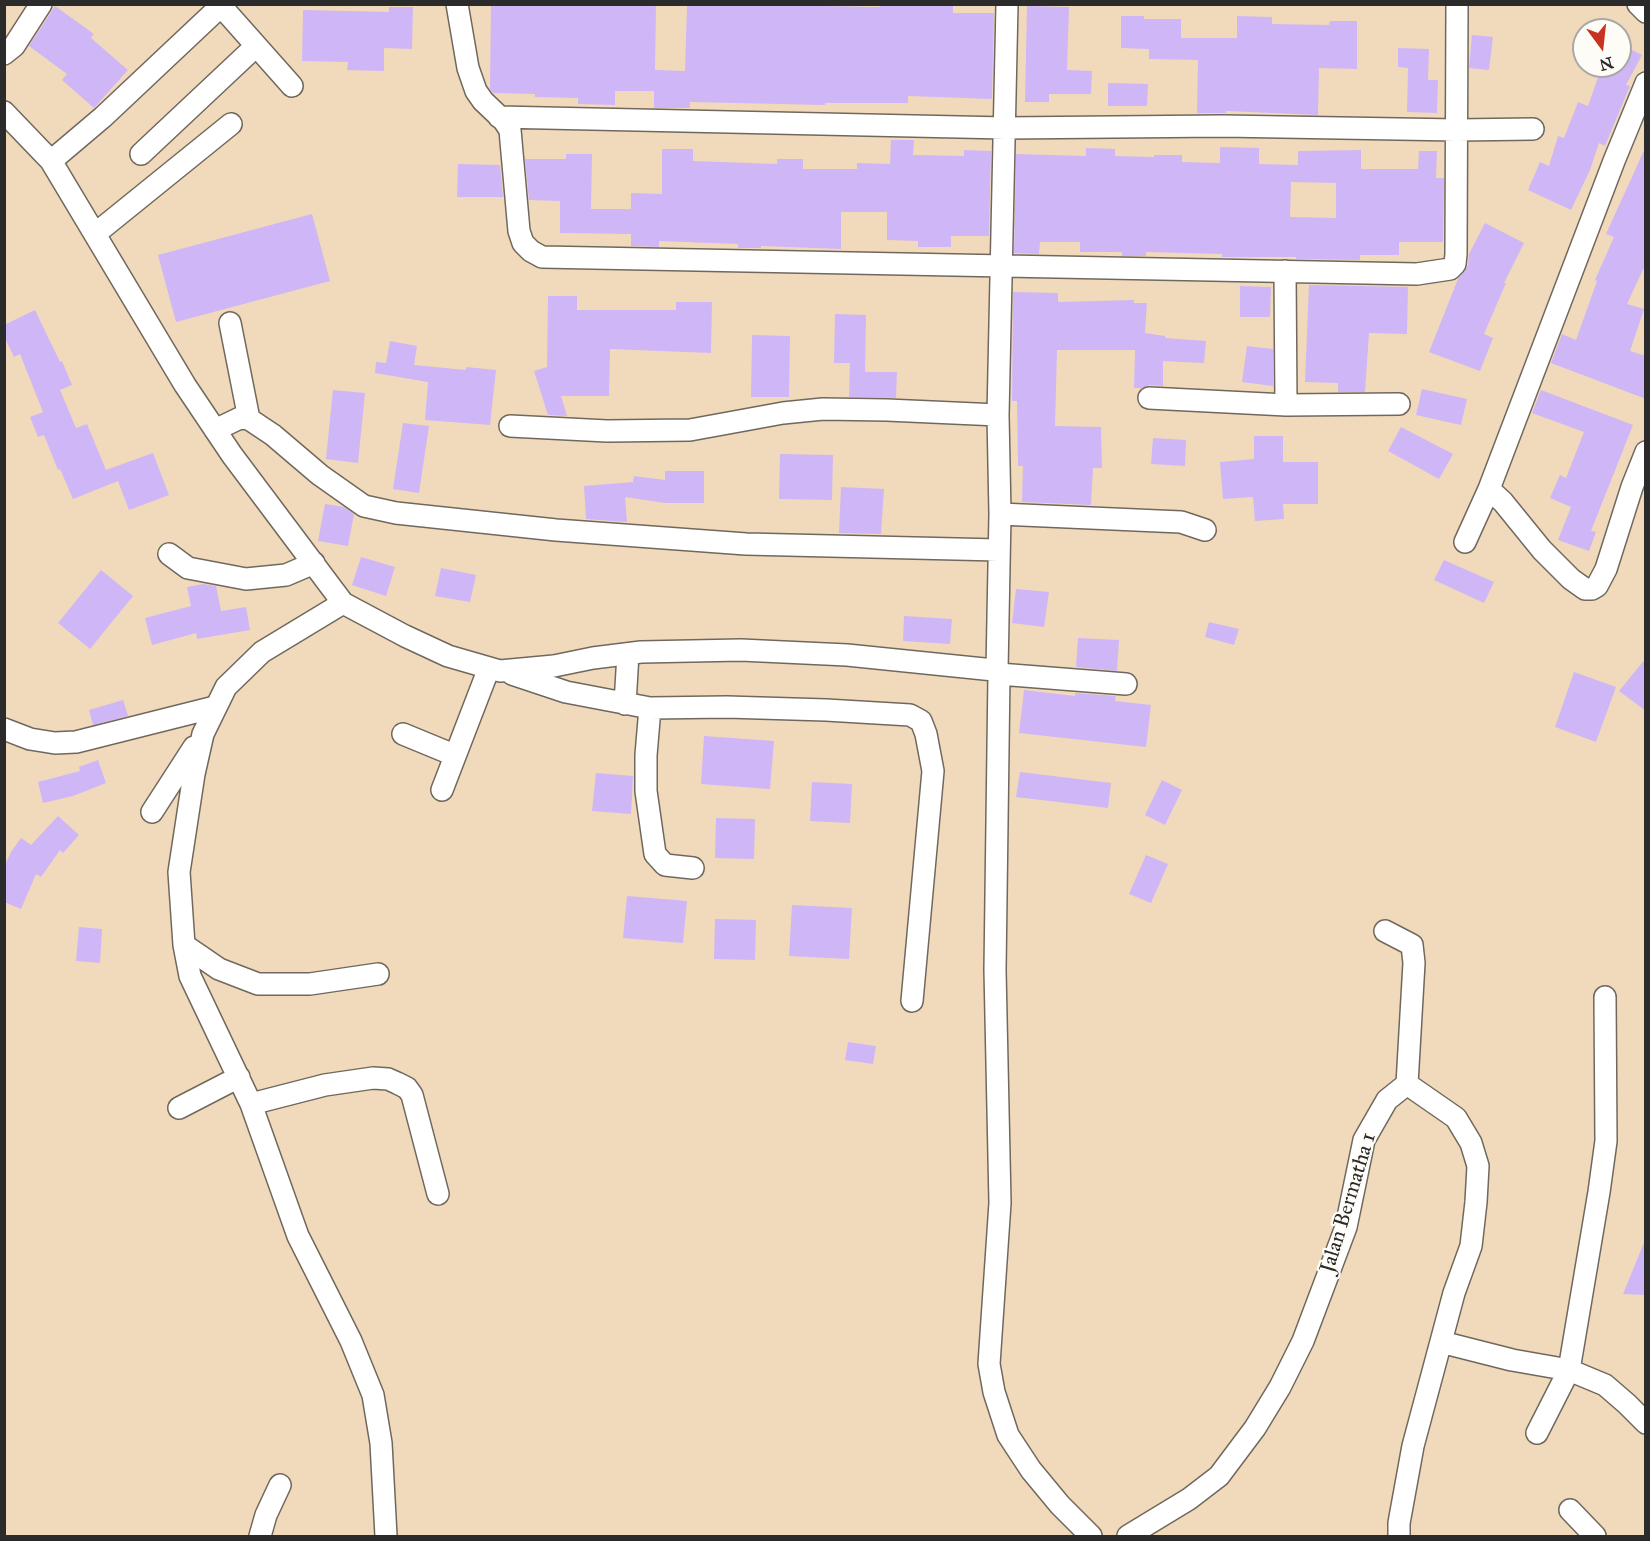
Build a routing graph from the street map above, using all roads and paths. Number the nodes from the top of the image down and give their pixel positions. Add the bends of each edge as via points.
1 (41, 4) edge
2 (457, 4) edge
3 (1007, 4) edge
4 (1457, 4) edge
5 (1638, 4) edge
6 (222, 5) edge
7 (1645, 12) edge
8 (256, 46) junction
9 (4, 54) edge
10 (1646, 83) edge
11 (292, 86) dead end
12 (4, 112) edge
13 (498, 117) junction
14 (231, 124) dead end
15 (1005, 128) junction
16 (1533, 129) dead end
17 (1457, 130) junction
18 (141, 154) dead end
19 (51, 161) junction
20 (95, 234) junction
21 (1001, 266) junction
22 (1285, 271) junction
23 (230, 322) dead end
24 (1149, 398) dead end
25 (1400, 404) dead end
26 (1286, 405) junction
27 (998, 415) junction
28 (249, 419) junction
29 (510, 426) dead end
30 (215, 430) junction
31 (1646, 452) edge
32 (1489, 489) junction
33 (1000, 514) junction
34 (1206, 530) dead end
35 (1466, 542) dead end
36 (999, 550) junction
37 (169, 554) dead end
38 (314, 563) junction
39 (343, 603) junction
40 (628, 654) junction
41 (494, 669) junction
42 (998, 672) junction
43 (1126, 684) dead end
44 (625, 704) junction
45 (215, 707) junction
46 (650, 708) junction
47 (4, 729) edge
48 (203, 734) junction
49 (404, 734) dead end
50 (454, 755) junction
51 (442, 790) dead end
52 (152, 812) dead end
53 (693, 868) dead end
54 (1385, 931) dead end
55 (184, 945) junction
56 (378, 974) dead end
57 (1605, 997) dead end
58 (912, 1001) dead end
59 (239, 1077) junction
60 (1407, 1084) junction
61 (251, 1104) junction
62 (179, 1108) dead end
63 (438, 1194) dead end
64 (1441, 1342) junction
65 (1569, 1370) junction
66 (1646, 1423) edge
67 (1537, 1433) dead end
68 (280, 1485) dead end
69 (1570, 1510) dead end
70 (260, 1536) edge
71 (386, 1536) edge
72 (1091, 1536) edge
73 (1128, 1536) edge
74 (1399, 1536) edge
75 (1595, 1536) edge

1 - 9 street via 14,46
2 - 13 street via 476,92
3 - 15 street
4 - 17 street
5 - 7 street
6 - 8 street
6 - 19 street
8 - 11 street
8 - 18 street
10 - 32 street
12 - 19 street
13 - 15 street
13 - 21 street via 510,130 519,231 523,243 542,257
14 - 20 street
15 - 17 street
15 - 21 street
16 - 17 street
17 - 22 street via 1456,254 1450,269 1417,274
19 - 20 street
20 - 30 street
21 - 22 street
21 - 27 street
22 - 26 street
23 - 28 street
24 - 26 street
25 - 26 street
27 - 29 street via 823,410 690,430
27 - 33 street
28 - 30 street via 240,418
28 - 36 street via 364,506 396,513 746,544
30 - 38 street
31 - 32 street via 1606,569 1592,589 1585,589 1571,579
32 - 35 street
33 - 34 street via 1181,522
33 - 36 street
36 - 42 street
37 - 38 street via 188,568 246,579 286,575
38 - 39 street
39 - 41 street via 448,656
39 - 45 street via 262,652 226,687
40 - 41 street via 554,666
40 - 42 street via 741,650 847,655
40 - 44 street
41 - 44 street via 566,692
41 - 50 street
42 - 43 street
42 - 72 street via 1001,686 995,970 1000,1203 989,1364 1008,1435 1031,1470
44 - 46 street
45 - 47 street via 76,742 30,739
45 - 48 street
46 - 53 street via 646,791 655,854 665,865
46 - 58 street via 826,710 910,715 921,721 933,771
48 - 52 street
48 - 55 street via 179,872
49 - 50 street
50 - 51 street
54 - 60 street via 1412,945
55 - 56 street via 219,969 258,984 310,984
55 - 59 street via 190,976
57 - 65 street via 1606,1141
59 - 61 street
59 - 62 street
60 - 64 street via 1456,1119 1471,1143 1478,1166 1471,1246
60 - 73 street, Jalan Bermatha 1 via 1387,1100 1364,1140 1346,1227 1303,1341 1255,1428 1220,1476
61 - 63 street via 325,1085 373,1078 397,1083 412,1095
61 - 71 street via 298,1236 351,1341 373,1395 381,1443
64 - 65 street
64 - 74 street via 1413,1446
65 - 66 street via 1605,1385
65 - 67 street
68 - 70 street
69 - 75 street

